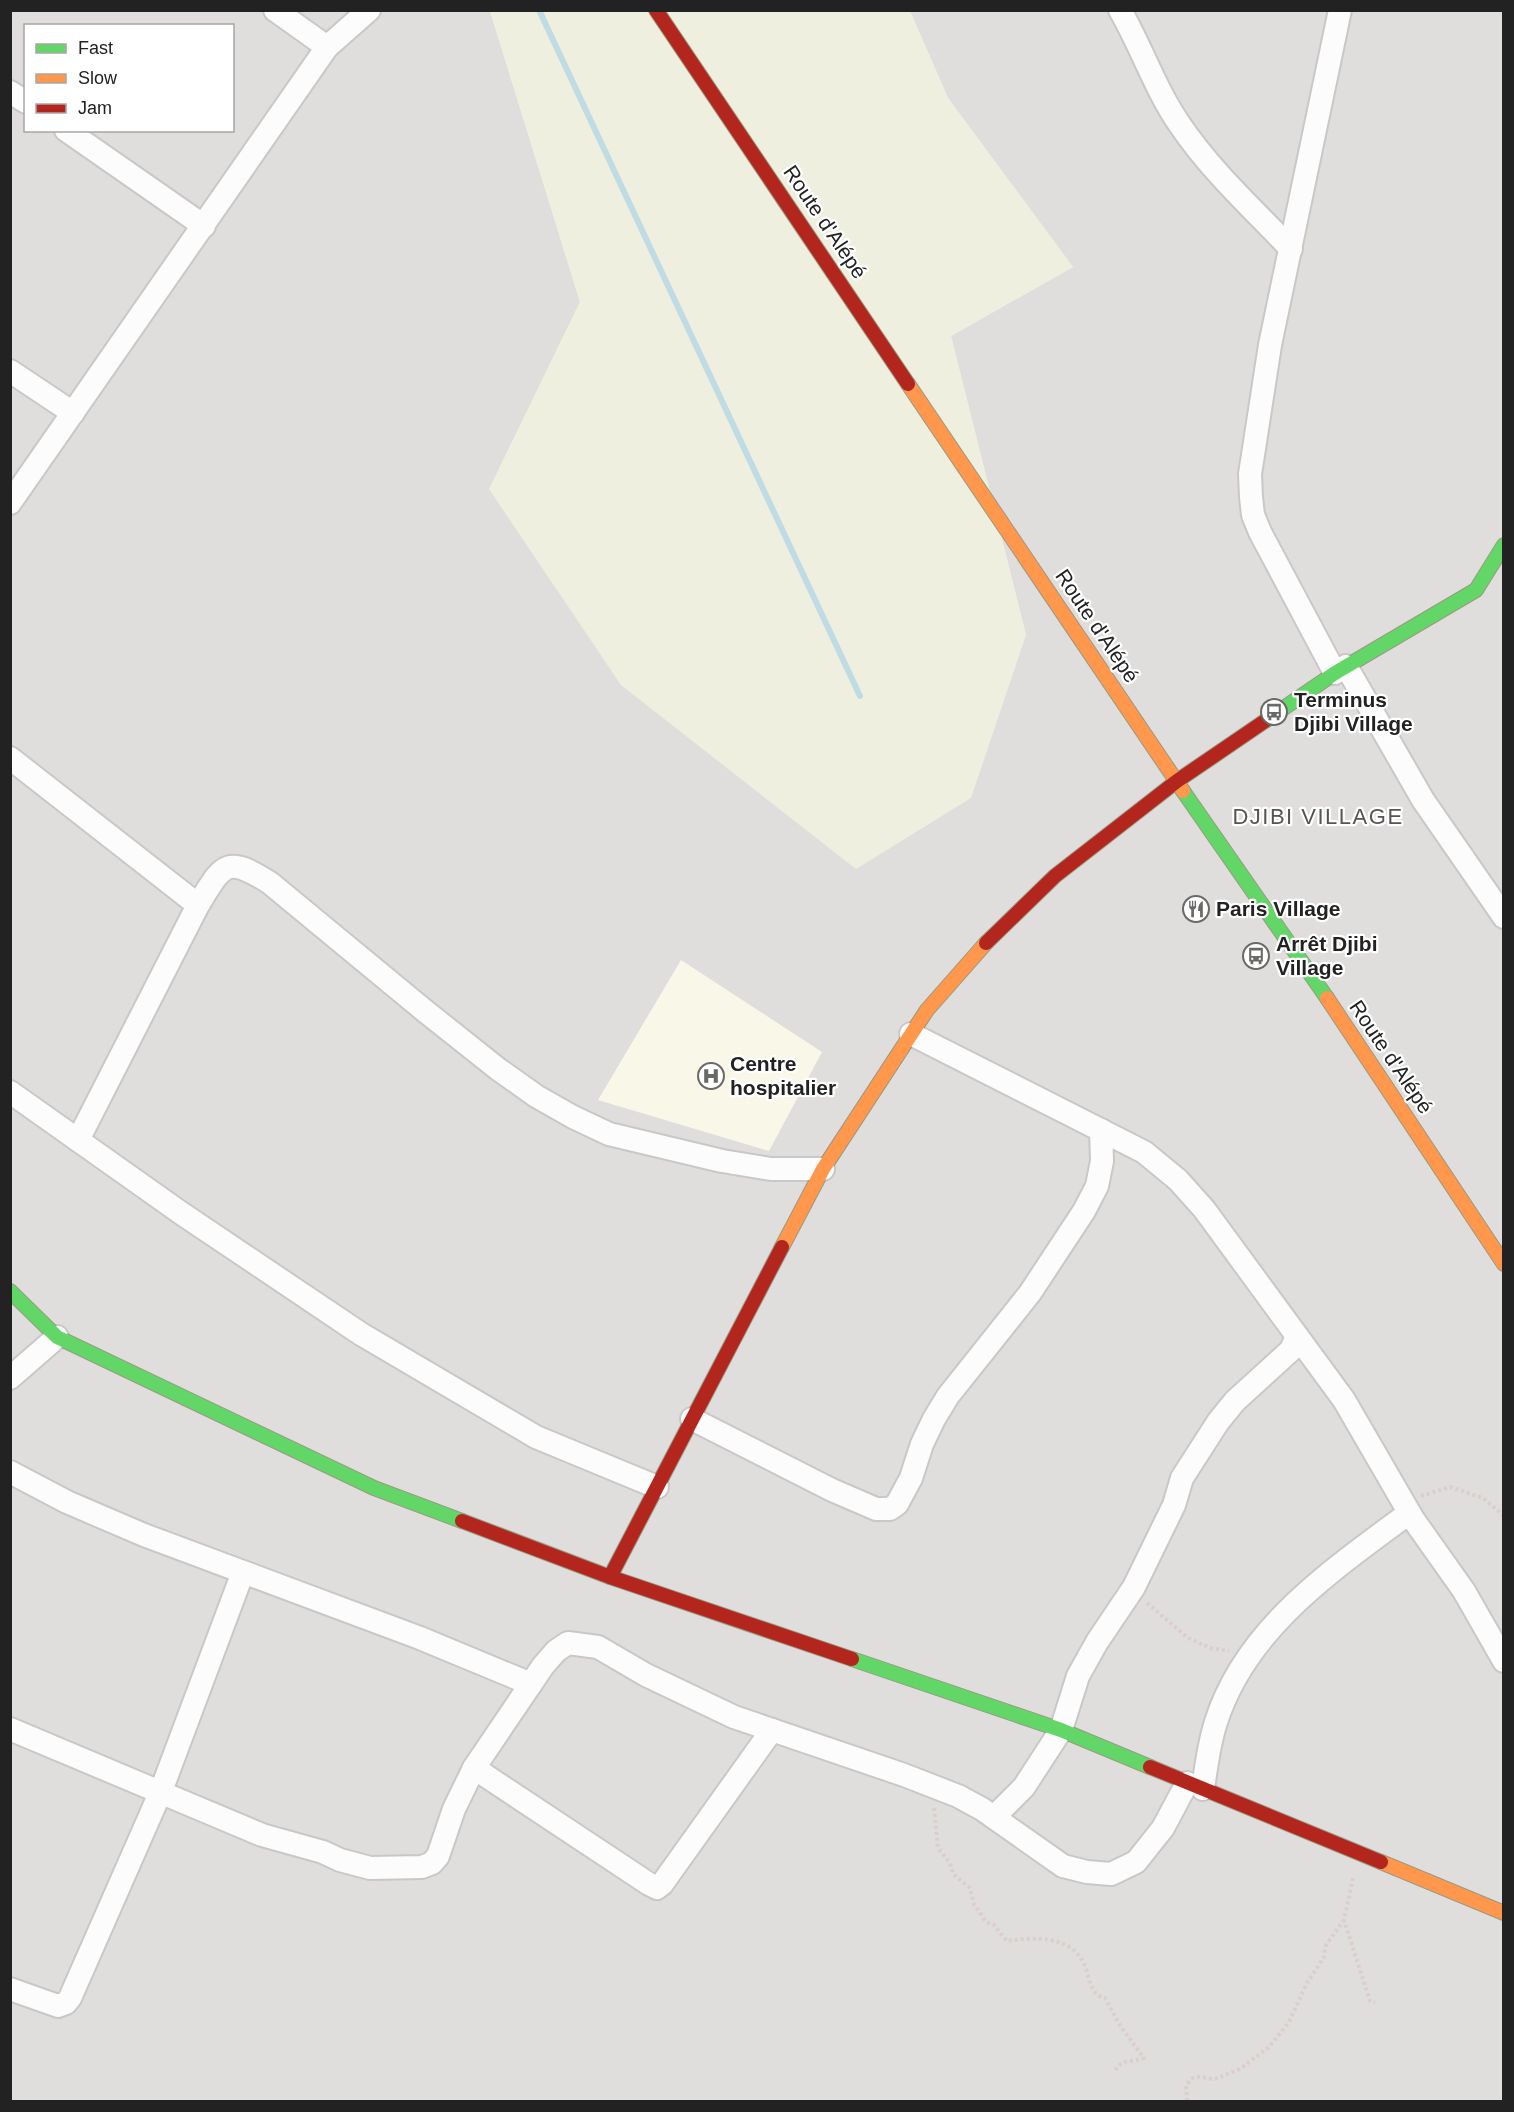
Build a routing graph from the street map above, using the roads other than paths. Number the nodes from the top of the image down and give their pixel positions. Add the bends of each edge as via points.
1 (275, 10) edge
2 (369, 10) edge
3 (656, 10) edge
4 (1120, 10) edge
5 (1340, 10) edge
6 (327, 47) junction
7 (10, 92) edge
8 (24, 101) edge
9 (69, 132) edge
10 (204, 226) junction
11 (1291, 249) junction
12 (10, 371) edge
13 (73, 413) junction
14 (10, 503) edge
15 (1503, 545) edge
16 (1340, 670) junction
17 (10, 758) edge
18 (1177, 781) junction
19 (198, 906) junction
20 (1503, 917) edge
21 (911, 1034) junction
22 (10, 1092) edge
23 (1101, 1130) junction
24 (78, 1140) junction
25 (823, 1169) junction
26 (1503, 1264) edge
27 (10, 1291) edge
28 (57, 1336) junction
29 (1297, 1336) junction
30 (10, 1377) edge
31 (692, 1419) junction
32 (10, 1472) edge
33 (657, 1487) junction
34 (1406, 1507) junction
35 (243, 1572) junction
36 (610, 1577) junction
37 (1503, 1661) edge
38 (531, 1684) junction
39 (10, 1729) edge
40 (772, 1730) junction
41 (1061, 1730) junction
42 (474, 1768) junction
43 (1195, 1786) junction
44 (161, 1791) junction
45 (994, 1817) junction
46 (1500, 1905) edge
47 (10, 1989) edge

1 - 6 street
2 - 6 street
3 - 18 street, Route d'Alépé
4 - 11 street via 1180,126
5 - 11 street
6 - 10 street
7 - 8 street
9 - 10 street
10 - 13 street
11 - 16 street via 1270,345 1250,474 1253,515
12 - 13 street
13 - 14 street
15 - 16 street via 1476,590
16 - 18 street
16 - 20 street
17 - 19 street
18 - 21 street via 1055,876 988,940
18 - 26 street, Route d'Alépé
19 - 24 street
19 - 25 street via 220,871 228,866 255,873 498,1069 573,1117 609,1134 722,1161 771,1169
21 - 23 street
21 - 25 street
22 - 24 street
23 - 29 street via 1144,1152 1178,1180 1204,1209
23 - 31 street via 1102,1161 1097,1186 1084,1210 1030,1293 948,1396 922,1444 911,1479 890,1509 876,1509 841,1494
24 - 33 street via 390,1352 536,1437
25 - 31 street
27 - 28 street
28 - 30 street
28 - 36 street via 374,1488
29 - 34 street via 1344,1400
29 - 41 street via 1291,1350 1234,1401 1182,1478 1174,1505 1134,1587 1078,1676
31 - 33 street
32 - 35 street via 67,1502
33 - 36 street
34 - 37 street via 1464,1591
34 - 43 street via 1263,1636 1223,1701 1206,1765
35 - 38 street
35 - 44 street
36 - 41 street
38 - 40 street via 561,1646 568,1643 598,1647 734,1717
38 - 42 street
39 - 44 street
40 - 42 street via 657,1888
40 - 45 street via 930,1784
41 - 43 street
41 - 45 street via 1023,1787
42 - 44 street via 438,1856 422,1867 370,1868 340,1860 262,1835
43 - 45 street via 1136,1862 1111,1874 1063,1866
43 - 46 street via 1362,1855
44 - 47 street via 70,1998 57,2006

